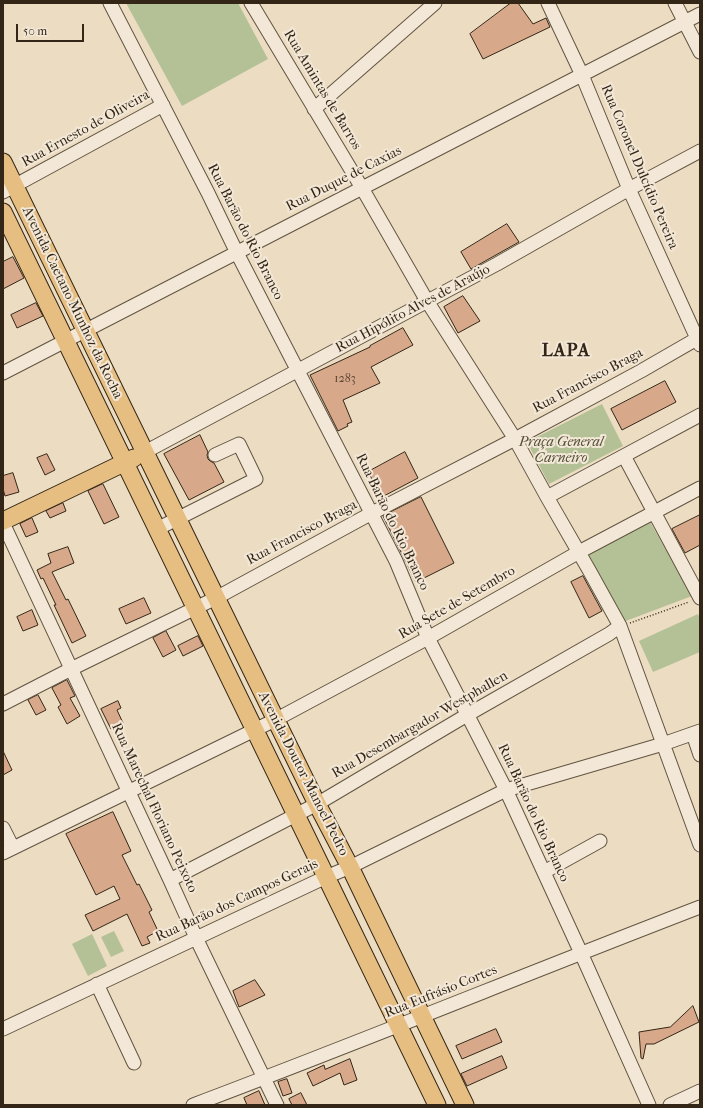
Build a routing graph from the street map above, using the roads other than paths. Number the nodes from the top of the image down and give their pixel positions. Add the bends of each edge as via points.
1 (110, 3) edge
2 (251, 3) edge
3 (435, 3) edge
4 (548, 3) edge
5 (675, 3) edge
6 (700, 14) edge
7 (684, 22) junction
8 (700, 52) edge
9 (582, 75) junction
10 (163, 105) junction
11 (314, 108) junction
12 (700, 151) edge
13 (3, 162) edge
14 (362, 188) junction
15 (9, 189) edge
16 (629, 189) junction
17 (3, 212) edge
18 (237, 253) junction
19 (427, 301) junction
20 (85, 330) junction
21 (699, 340) edge
22 (66, 341) junction
23 (297, 370) junction
24 (3, 373) edge
25 (700, 415) edge
26 (515, 439) junction
27 (143, 448) junction
28 (215, 455) dead end
29 (624, 456) junction
30 (123, 458) junction
31 (700, 488) edge
32 (546, 497) junction
33 (3, 510) edge
34 (654, 512) junction
35 (372, 513) junction
36 (177, 519) junction
37 (3, 522) edge
38 (157, 528) junction
39 (579, 552) junction
40 (216, 598) junction
41 (696, 599) edge
42 (195, 608) junction
43 (620, 626) junction
44 (428, 638) junction
45 (72, 669) junction
46 (3, 704) edge
47 (467, 715) junction
48 (275, 720) junction
49 (254, 729) junction
50 (696, 732) edge
51 (663, 744) junction
52 (700, 755) edge
53 (506, 790) junction
54 (129, 791) junction
55 (317, 804) junction
56 (296, 816) junction
57 (696, 825) edge
58 (3, 828) edge
59 (600, 841) dead end
60 (700, 845) edge
61 (8, 850) edge
62 (350, 867) junction
63 (544, 872) junction
64 (326, 877) junction
65 (170, 880) junction
66 (700, 907) edge
67 (196, 938) junction
68 (581, 953) junction
69 (97, 984) junction
70 (422, 1017) junction
71 (398, 1026) junction
72 (3, 1029) edge
73 (134, 1063) dead end
74 (264, 1078) junction
75 (700, 1091) edge
76 (193, 1105) edge
77 (277, 1105) edge
78 (437, 1105) edge
79 (465, 1105) edge
80 (649, 1105) edge
81 (670, 1105) edge

1 - 10 street, Rua Barão do Rio Branco
2 - 11 street, Rua Amintas de Barros
3 - 11 street
4 - 9 street, Rua Coronel Dulcídio Pereira
5 - 7 street
6 - 7 street, Rua Duque de Caxias
7 - 8 street
7 - 9 street, Rua Duque de Caxias
9 - 14 street, Rua Duque de Caxias
9 - 16 street, Rua Coronel Dulcídio Pereira
10 - 15 street, Rua Ernesto de Oliveira
10 - 18 street, Rua Barão do Rio Branco
11 - 14 street, Rua Amintas de Barros
12 - 16 street, Rua Hipólito Alves de Araújo
13 - 15 main road, Avenida Caetano Munhoz da Rocha
14 - 18 street, Rua Duque de Caxias
14 - 19 street, Rua Amintas de Barros
15 - 20 main road, Avenida Caetano Munhoz da Rocha
16 - 19 street, Rua Hipólito Alves de Araújo
16 - 21 street, Rua Coronel Dulcídio Pereira
17 - 22 main road, Avenida Caetano Munhoz da Rocha
18 - 20 street, Rua Duque de Caxias
18 - 23 street, Rua Barão do Rio Branco
19 - 23 street, Rua Hipólito Alves de Araújo
19 - 26 street, Rua Amintas de Barros
20 - 22 street, Rua Duque de Caxias
20 - 27 main road, Avenida Caetano Munhoz da Rocha
21 - 26 street, Rua Francisco Braga
22 - 24 street, Rua Duque de Caxias
22 - 30 main road, Avenida Caetano Munhoz da Rocha
23 - 27 street, Rua Hipólito Alves de Araújo
23 - 35 street, Rua Barão do Rio Branco
25 - 29 street
26 - 32 street, Rua Amintas de Barros
26 - 35 street, Rua Francisco Braga
27 - 30 main road
27 - 36 main road, Avenida Doutor Manoel Pedro
28 - 36 street via 238,444 256,479
29 - 32 street
29 - 34 street
30 - 33 main road
30 - 37 main road
30 - 38 main road, Avenida Doutor Manoel Pedro
31 - 34 street, Rua Sete de Setembro
32 - 39 street, Rua Amintas de Barros
34 - 39 street, Rua Sete de Setembro
34 - 41 street
35 - 40 street, Rua Francisco Braga
35 - 44 street, Rua Barão do Rio Branco via 396,561
36 - 38 street
36 - 40 main road, Avenida Doutor Manoel Pedro
37 - 45 street, Rua Marechal Floriano Peixoto
38 - 42 main road, Avenida Doutor Manoel Pedro
39 - 43 street, Rua Amintas de Barros
39 - 44 street, Rua Sete de Setembro
40 - 42 street, Rua Francisco Braga
40 - 48 main road, Avenida Doutor Manoel Pedro
42 - 45 street, Rua Francisco Braga
42 - 49 main road, Avenida Doutor Manoel Pedro
43 - 47 street, Rua Desembargador Westphallen
43 - 51 street, Rua Amintas de Barros
44 - 47 street, Rua Barão do Rio Branco
44 - 48 street, Rua Sete de Setembro
45 - 46 street, Rua Francisco Braga
45 - 54 street, Rua Marechal Floriano Peixoto
47 - 53 street, Rua Barão do Rio Branco
47 - 55 street, Rua Desembargador Westphallen
48 - 49 street, Rua Sete de Setembro
48 - 55 main road, Avenida Doutor Manoel Pedro
49 - 54 street, Rua Sete de Setembro
49 - 56 main road, Avenida Doutor Manoel Pedro
50 - 51 street, Rua Barão dos Campos Gerais
50 - 52 street
51 - 53 street, Rua Barão dos Campos Gerais
51 - 57 street, Rua Amintas de Barros
53 - 62 street, Rua Barão dos Campos Gerais
53 - 63 street, Rua Barão do Rio Branco
54 - 61 street, Rua Sete de Setembro
54 - 65 street, Rua Marechal Floriano Peixoto
55 - 56 street, Rua Desembargador Westphallen
55 - 62 main road, Avenida Doutor Manoel Pedro
56 - 64 main road, Avenida Doutor Manoel Pedro
56 - 65 street, Rua Desembargador Westphallen
57 - 60 street, Rua Amintas de Barros
58 - 61 street
59 - 63 street
62 - 64 street, Rua Barão dos Campos Gerais
62 - 70 main road, Avenida Doutor Manoel Pedro
63 - 68 street, Rua Barão do Rio Branco
64 - 67 street, Rua Barão dos Campos Gerais
64 - 71 main road, Avenida Doutor Manoel Pedro
65 - 67 street, Rua Marechal Floriano Peixoto
66 - 68 street, Rua Eufrásio Cortes
67 - 69 street, Rua Barão dos Campos Gerais
67 - 74 street, Rua Marechal Floriano Peixoto
68 - 70 street, Rua Eufrásio Cortes
68 - 80 street, Rua Barão do Rio Branco
69 - 72 street, Rua Barão dos Campos Gerais
69 - 73 street
70 - 71 street, Rua Eufrásio Cortes
70 - 79 main road, Avenida Doutor Manoel Pedro
71 - 74 street, Rua Eufrásio Cortes
71 - 78 main road, Avenida Doutor Manoel Pedro
74 - 76 street, Rua Eufrásio Cortes
74 - 77 street, Rua Marechal Floriano Peixoto
75 - 81 street

